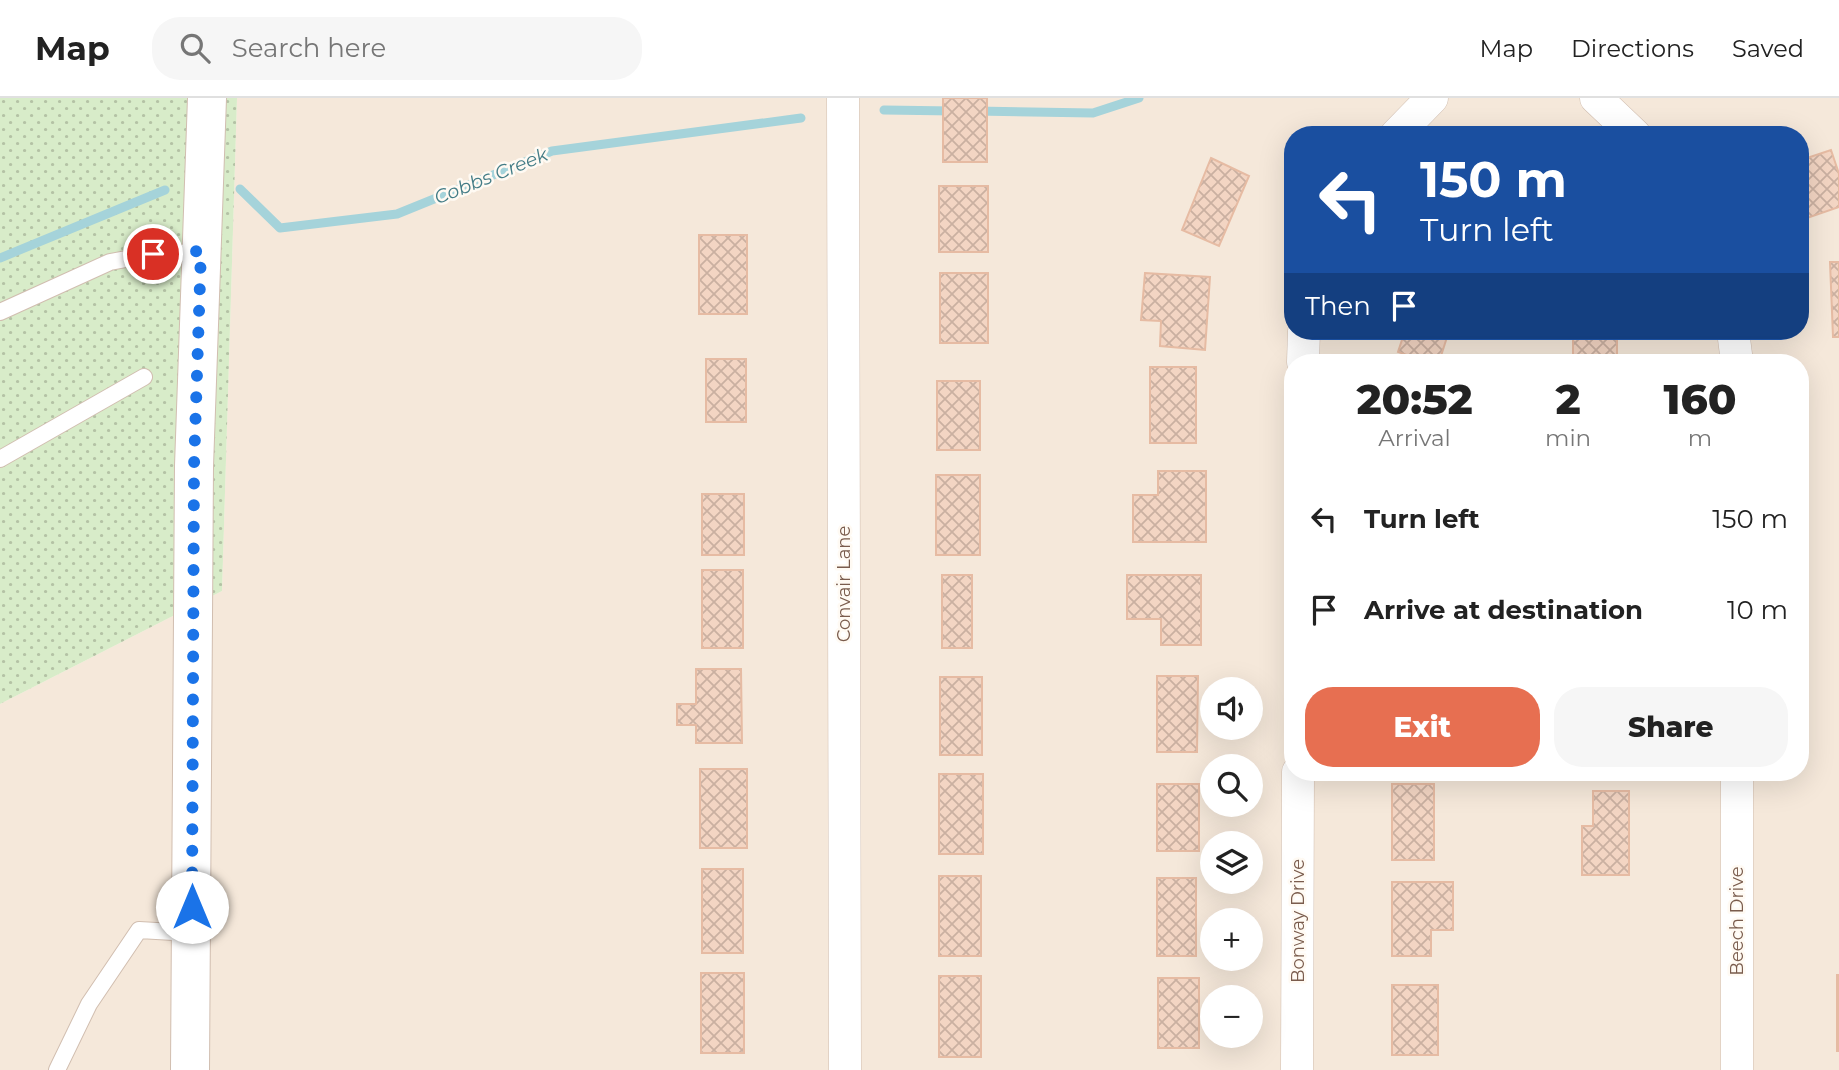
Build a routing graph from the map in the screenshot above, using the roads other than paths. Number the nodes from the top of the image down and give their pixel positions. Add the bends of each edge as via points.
1 (207, 98) edge
2 (842, 98) edge
3 (1433, 98) edge
4 (1597, 98) edge
5 (1405, 126) edge
6 (1626, 126) edge
7 (201, 251) junction
8 (0, 312) edge
9 (144, 377) dead end
10 (0, 458) edge
11 (1298, 781) edge
12 (1737, 781) edge
13 (191, 933) junction
14 (57, 1070) edge
15 (190, 1070) edge
16 (845, 1070) edge
17 (1297, 1070) edge
18 (1737, 1070) edge

1 - 7 street
2 - 16 street, Convair Lane
3 - 5 street
4 - 6 street
7 - 8 lane via 110,262
7 - 13 street via 194,466
9 - 10 lane
11 - 17 street, Bonway Drive
12 - 18 street, Beech Drive
13 - 14 lane via 139,930 89,1004
13 - 15 street

